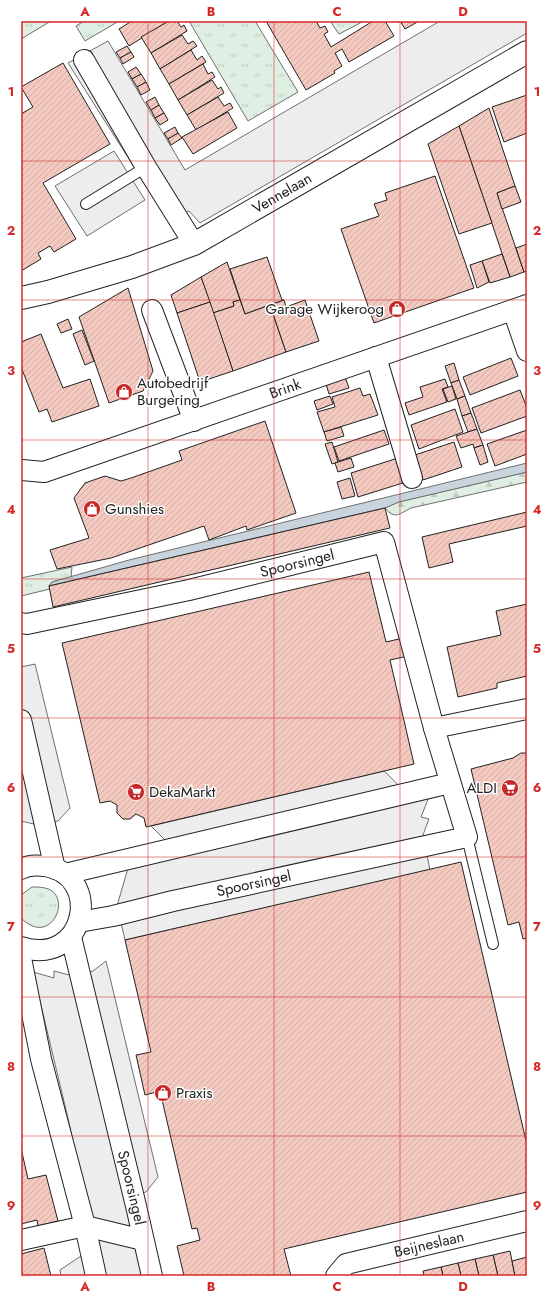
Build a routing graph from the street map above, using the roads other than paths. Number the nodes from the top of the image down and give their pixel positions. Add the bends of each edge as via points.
1 (527, 52) edge
2 (84, 60) dead end
3 (146, 167) junction
4 (86, 204) dead end
5 (194, 244) junction
6 (21, 298) edge
7 (520, 307) edge
8 (152, 310) dead end
9 (527, 351) edge
10 (376, 357) junction
11 (194, 421) junction
12 (21, 472) edge
13 (412, 478) dead end
14 (21, 623) edge
15 (527, 709) edge
16 (21, 720) edge
17 (434, 728) junction
18 (450, 783) junction
19 (467, 837) junction
20 (21, 869) edge
21 (60, 871) junction
22 (75, 929) junction
23 (493, 944) dead end
24 (21, 947) edge
25 (21, 958) edge
26 (527, 1221) edge
27 (85, 1226) junction
28 (21, 1240) edge
29 (143, 1240) junction
30 (96, 1276) edge
31 (152, 1276) edge
32 (336, 1276) edge

1 - 5 street, Vennelaan
2 - 3 street
3 - 4 lane
3 - 5 street
5 - 6 street, Vennelaan via 132,267
7 - 9 street, Brink
7 - 10 street, Brink
8 - 11 street
10 - 11 street, Brink
10 - 13 street
11 - 12 street, Brink via 44,472
14 - 17 street, Spoorsingel via 27,624 189,590 384,542
15 - 17 street
16 - 21 street, Spoorsingel
17 - 18 street, Spoorsingel
18 - 19 street, Spoorsingel
18 - 21 street
19 - 22 street, Spoorsingel via 173,901 113,916
19 - 23 lane
20 - 21 street via 38,865
21 - 22 street, Spoorsingel via 74,884 80,897 82,911
22 - 24 street, Spoorsingel via 60,946 46,950
22 - 29 street, Spoorsingel
25 - 27 street via 41,1059
26 - 32 street, Beijneslaan via 346,1264
27 - 28 street
27 - 29 street
27 - 30 street
29 - 31 street, Spoorsingel

